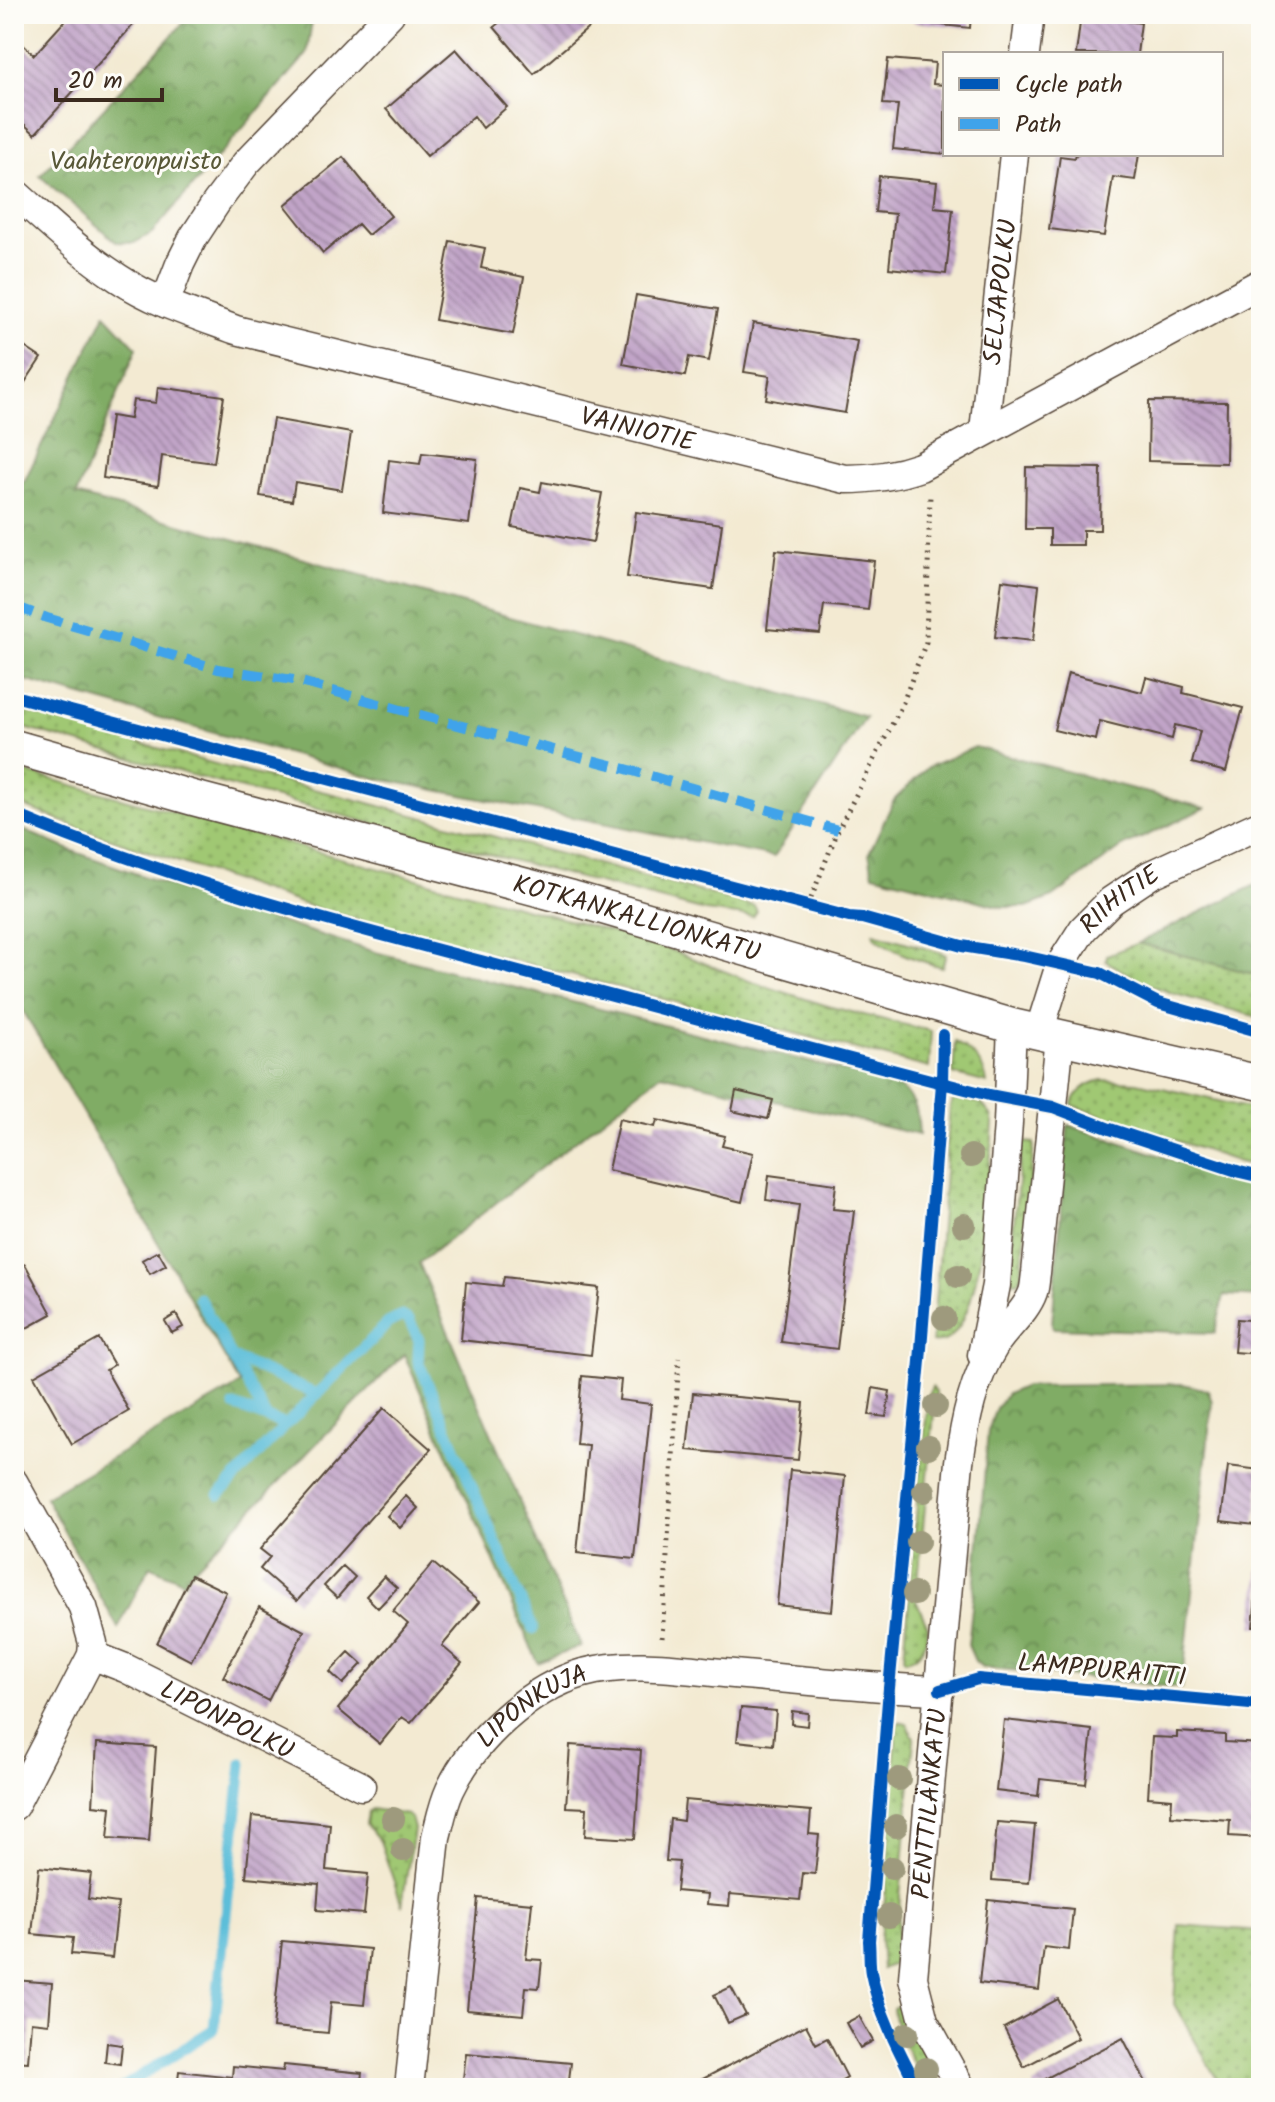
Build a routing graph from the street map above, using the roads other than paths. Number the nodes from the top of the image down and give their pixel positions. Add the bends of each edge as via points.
1 (390, 14) edge
2 (1030, 14) edge
3 (1025, 52) edge
4 (1014, 156) edge
5 (14, 192) edge
6 (1261, 283) edge
7 (165, 303) junction
8 (984, 431) junction
9 (14, 747) edge
10 (1261, 824) edge
11 (1037, 1032) junction
12 (1261, 1083) edge
13 (990, 1356) junction
14 (14, 1483) edge
15 (92, 1655) junction
16 (940, 1690) junction
17 (361, 1786) dead end
18 (14, 1806) edge
19 (409, 2088) edge
20 (961, 2088) edge

1 - 7 street via 246,163 193,238
2 - 3 street
4 - 8 street, SELJAPOLKU
5 - 7 street, VAINIOTIE via 79,250 120,280
6 - 8 street, VAINIOTIE
7 - 8 street, VAINIOTIE via 236,330 845,479 901,474
9 - 11 street, KOTKANKALLIONKATU via 572,898
10 - 11 street, RIIHITIE via 1150,875 1111,901 1083,929 1060,965
11 - 12 street, KOTKANKALLIONKATU
11 - 13 street, PENTTILÄNKATU via 1008,1123 996,1285 984,1343
11 - 13 street, PENTTILÄNKATU via 1040,1243 1033,1292
13 - 16 street, PENTTILÄNKATU via 971,1398 959,1462
14 - 15 street via 83,1607
15 - 17 street, LIPONPOLKU
15 - 18 street
16 - 19 street, LIPONKUJA via 617,1666 556,1683 526,1701 502,1722 449,1791 436,1837
16 - 20 street, PENTTILÄNKATU via 913,1978 924,2021

